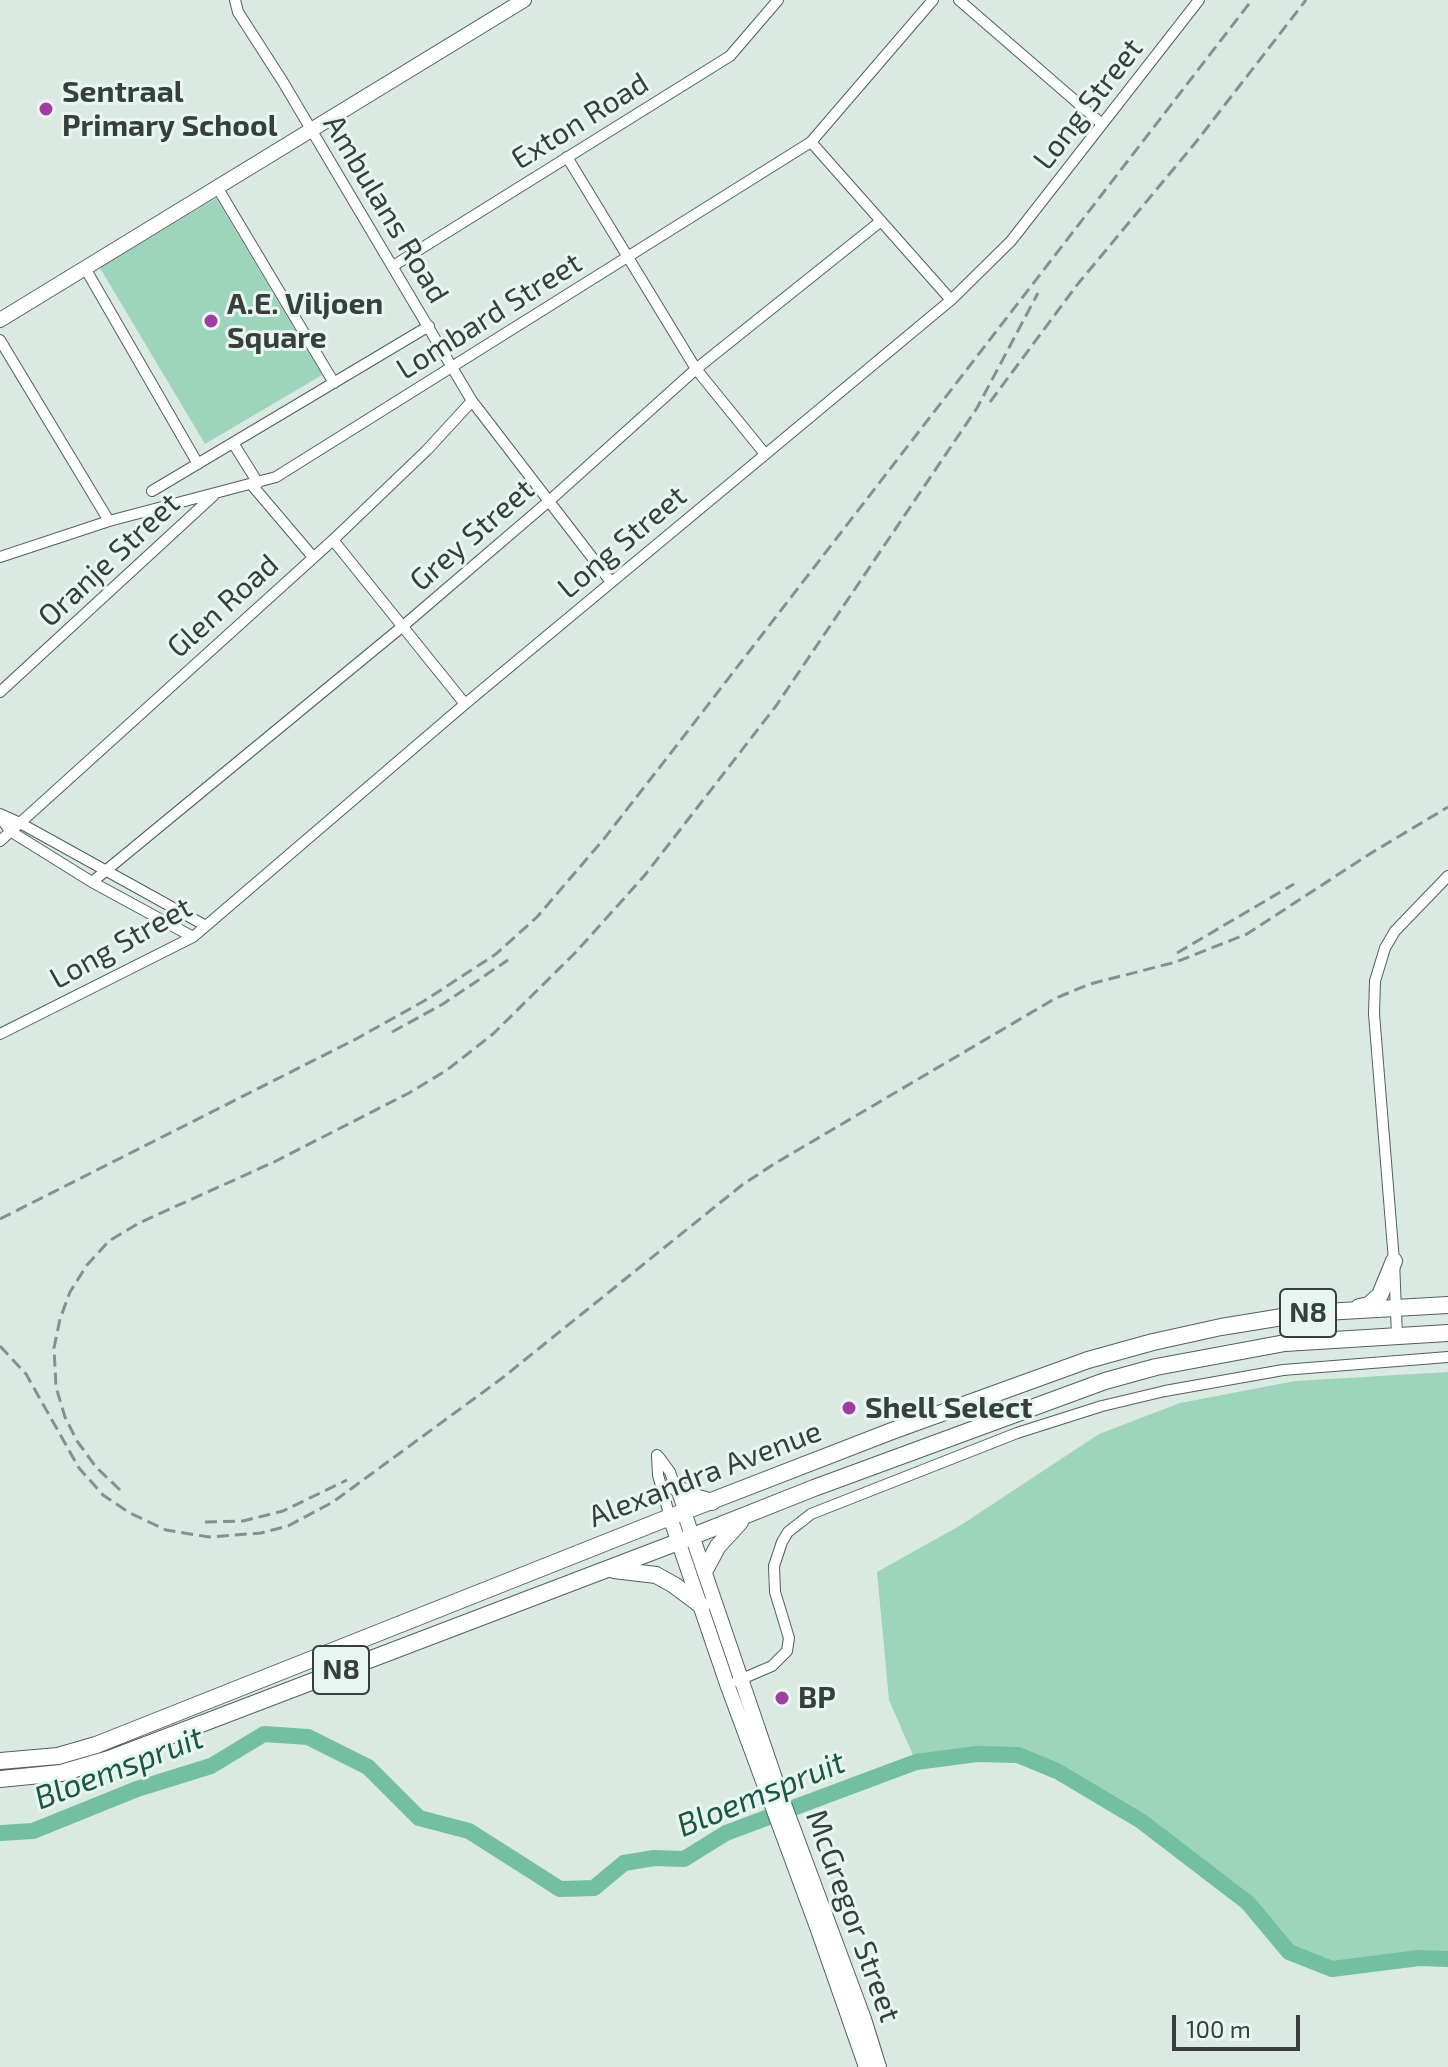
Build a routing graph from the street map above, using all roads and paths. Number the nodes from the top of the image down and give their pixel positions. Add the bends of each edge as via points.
1 (235, 0) edge
2 (524, 0) edge
3 (778, 0) edge
4 (933, 0) edge
5 (959, 0) edge
6 (1199, 0) edge
7 (1102, 124) junction
8 (311, 130) junction
9 (811, 142) junction
10 (567, 157) junction
11 (217, 187) junction
12 (881, 221) junction
13 (628, 257) junction
14 (393, 266) junction
15 (85, 268) junction
16 (951, 300) junction
17 (0, 320) edge
18 (429, 326) junction
19 (0, 340) edge
20 (453, 367) junction
21 (696, 369) junction
22 (334, 383) junction
23 (472, 401) junction
24 (233, 443) junction
25 (765, 454) junction
26 (198, 464) junction
27 (255, 484) junction
28 (152, 491) dead end
29 (215, 494) junction
30 (549, 501) junction
31 (109, 521) junction
32 (333, 540) junction
33 (0, 557) edge
34 (313, 557) junction
35 (611, 582) junction
36 (403, 626) junction
37 (0, 692) edge
38 (465, 704) junction
39 (0, 816) edge
40 (20, 823) junction
41 (10, 831) junction
42 (0, 841) edge
43 (104, 872) junction
44 (1448, 876) edge
45 (92, 882) junction
46 (206, 926) junction
47 (193, 937) junction
48 (0, 1034) edge
49 (1394, 1261) junction
50 (1448, 1305) edge
51 (1396, 1307) junction
52 (1350, 1310) junction
53 (1221, 1327) junction
54 (1448, 1333) edge
55 (1397, 1336) junction
56 (1228, 1353) junction
57 (1448, 1357) edge
58 (674, 1486) junction
59 (712, 1502) junction
60 (765, 1506) junction
61 (677, 1514) junction
62 (685, 1540) junction
63 (605, 1570) junction
64 (705, 1570) junction
65 (702, 1606) junction
66 (734, 1682) junction
67 (0, 1761) edge
68 (0, 1779) edge
69 (787, 1831) junction
70 (866, 2067) edge
71 (879, 2067) edge

1 - 8 street, Ambulans Road
2 - 8 main road
3 - 10 street, Exton Road via 730,56
4 - 9 street, Lombard Street
5 - 7 street
6 - 7 street, Long Street
7 - 16 street, Long Street via 1003,251
8 - 11 main road
8 - 14 street, Ambulans Road
9 - 12 street
9 - 13 street, Lombard Street
10 - 13 street
10 - 14 street, Exton Road
11 - 15 main road
11 - 22 street
12 - 16 street
12 - 21 street, Grey Street
13 - 20 street, Lombard Street
13 - 21 street
14 - 18 street, Ambulans Road
15 - 17 main road
15 - 26 street
16 - 25 street, Long Street
18 - 20 street, Ambulans Road
18 - 22 street
19 - 31 street
20 - 23 street, Ambulans Road
20 - 27 street, Lombard Street via 276,477
21 - 25 street
21 - 30 street, Grey Street
22 - 24 street
23 - 30 street, Ambulans Road
23 - 32 street, Glen Road
24 - 26 street
24 - 27 street
25 - 35 street, Long Street
26 - 28 street
27 - 29 street, Lombard Street
27 - 34 street
29 - 31 street, Lombard Street
29 - 37 street, Oranje Street
30 - 35 street, Ambulans Road
30 - 36 street, Grey Street
31 - 33 street, Lombard Street
32 - 34 street, Glen Road
32 - 36 street
34 - 40 street, Glen Road
35 - 38 street, Long Street
36 - 38 street
36 - 43 street, Grey Street
38 - 46 street, Long Street
39 - 40 street
39 - 41 street
40 - 41 street, Glen Road
40 - 43 street
41 - 42 street, Glen Road
41 - 45 street
43 - 45 street, Grey Street
43 - 46 street
44 - 49 street via 1395,931 1375,981
45 - 47 street
46 - 47 street, Long Street
47 - 48 street, Long Street
49 - 51 street
49 - 52 highway via 1375,1300
50 - 51 highway, Alexandra Avenue / N8
51 - 52 highway, Alexandra Avenue / N8
51 - 55 street
52 - 53 highway, Alexandra Avenue / N8
53 - 56 highway
53 - 59 highway, Alexandra Avenue / N8 via 1088,1360
54 - 55 highway, Alexandra Avenue / N8
55 - 56 highway, Alexandra Avenue / N8 via 1285,1343
56 - 60 highway, Alexandra Avenue / N8 via 1105,1381
57 - 66 street via 1283,1370 1102,1406 1017,1433 811,1514 788,1532 774,1566 787,1651 772,1666
58 - 59 highway
58 - 61 street
58 - 61 street via 657,1455 658,1475
59 - 61 highway, Alexandra Avenue / N8
60 - 62 highway, Alexandra Avenue / N8
60 - 64 highway via 727,1534
61 - 62 main road, McGregor Street
61 - 67 highway, Alexandra Avenue / N8 via 96,1745 50,1758
62 - 63 highway, Alexandra Avenue / N8
62 - 64 main road, McGregor Street
62 - 65 main road, McGregor Street
63 - 65 highway via 656,1575
63 - 68 highway, Alexandra Avenue / N8 via 109,1759 50,1775
64 - 66 main road, McGregor Street
65 - 66 main road, McGregor Street
66 - 69 main road, McGregor Street
69 - 70 main road, McGregor Street
69 - 71 main road, McGregor Street

